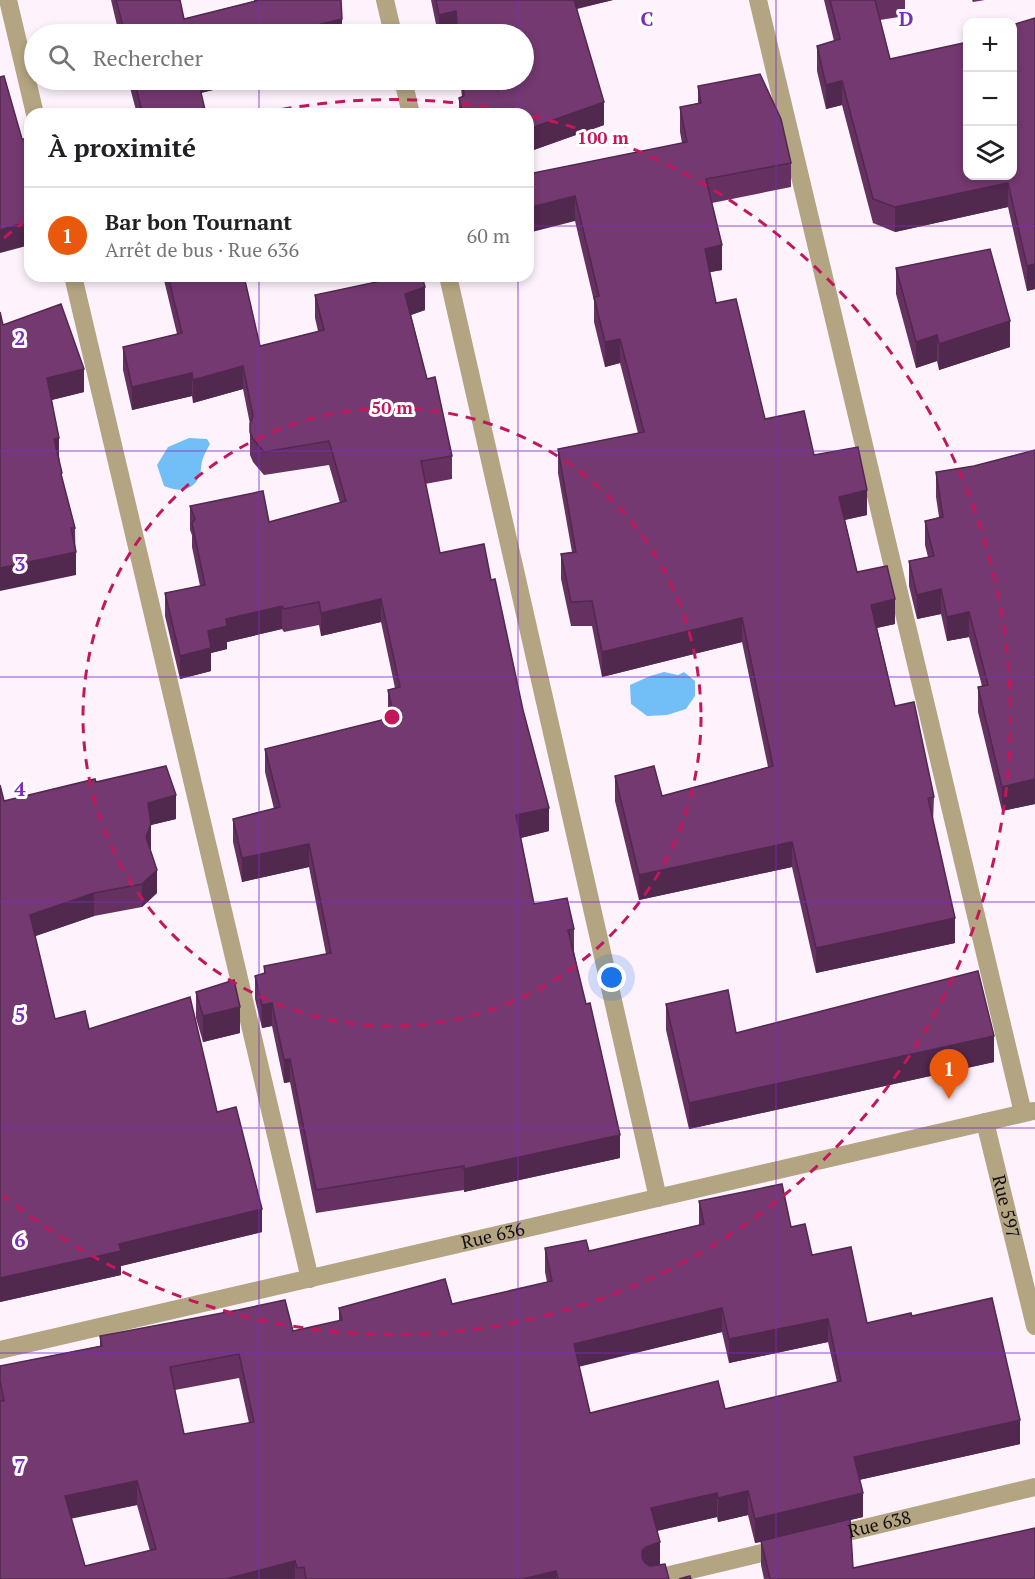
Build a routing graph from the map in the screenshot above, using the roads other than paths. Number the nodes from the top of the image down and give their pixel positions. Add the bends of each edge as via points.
1 (8, 0) edge
2 (385, 0) edge
3 (758, 0) edge
4 (391, 24) edge
5 (24, 70) edge
6 (29, 90) edge
7 (405, 90) edge
8 (33, 108) edge
9 (410, 108) edge
10 (74, 282) edge
11 (449, 282) edge
12 (1029, 1112) edge
13 (985, 1122) junction
14 (658, 1198) junction
15 (310, 1279) junction
16 (1035, 1326) edge
17 (0, 1350) edge
18 (1035, 1487) edge
19 (653, 1579) edge

1 - 5 street
2 - 4 street
3 - 12 street
6 - 8 street
7 - 9 street
10 - 15 street
11 - 14 street
12 - 13 street, Rue 636
13 - 14 street, Rue 636
13 - 16 street, Rue 597
14 - 15 street, Rue 636
15 - 17 street, Rue 636
18 - 19 street, Rue 638

